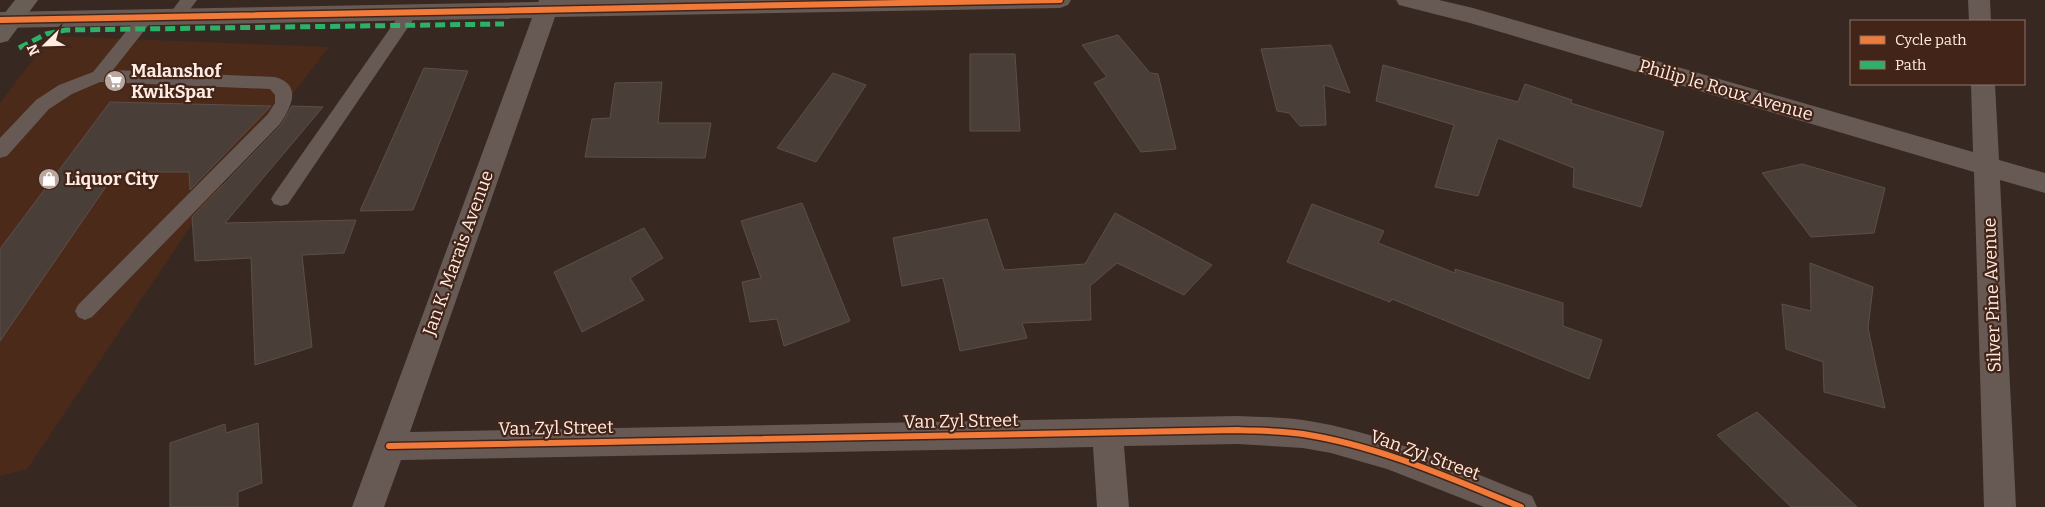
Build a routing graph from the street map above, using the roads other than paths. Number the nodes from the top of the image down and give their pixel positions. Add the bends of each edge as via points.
1 (27, 0) edge
2 (1060, 0) edge
3 (1406, 0) edge
4 (1979, 0) edge
5 (548, 4) edge
6 (182, 8) edge
7 (411, 11) junction
8 (147, 17) junction
9 (1980, 20) edge
10 (4, 24) edge
11 (99, 76) junction
12 (1983, 85) edge
13 (8, 132) edge
14 (0, 151) edge
15 (1987, 165) junction
16 (2045, 183) edge
17 (281, 199) dead end
18 (85, 311) dead end
19 (1108, 434) junction
20 (389, 446) junction
21 (368, 507) edge
22 (1113, 507) edge
23 (1520, 507) edge
24 (2000, 507) edge

1 - 10 main road
2 - 5 street
3 - 15 street, Philip le Roux Avenue via 1473,16
4 - 9 street
5 - 7 street
5 - 20 street, Jan K. Marais Avenue
6 - 7 street
6 - 8 street
7 - 17 lane
8 - 10 street
8 - 11 lane
11 - 13 lane via 50,97
11 - 18 lane via 275,83 284,93 284,104 274,119
12 - 15 street, Silver Pine Avenue
13 - 14 lane
15 - 16 street, Philip le Roux Avenue
15 - 24 street, Silver Pine Avenue
19 - 20 street, Van Zyl Street
19 - 22 street
19 - 23 street, Van Zyl Street via 1238,430 1303,434 1409,462
20 - 21 street, Jan K. Marais Avenue

